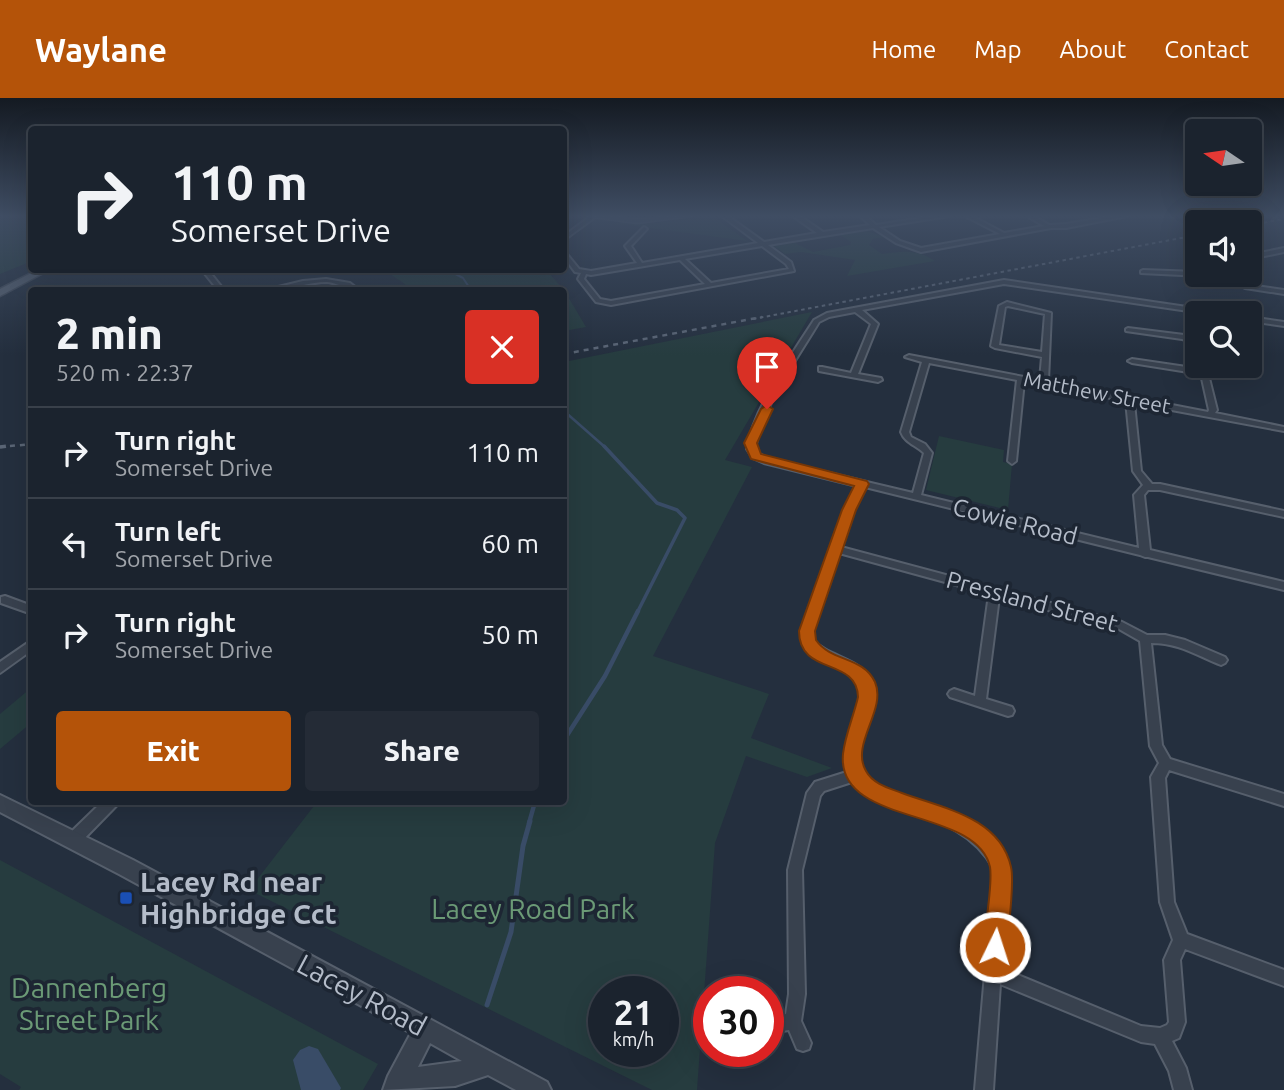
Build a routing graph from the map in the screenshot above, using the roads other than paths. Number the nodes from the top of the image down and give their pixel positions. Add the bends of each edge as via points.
1 (570, 262) edge
2 (639, 262) edge
3 (656, 262) edge
4 (685, 262) edge
5 (787, 262) edge
6 (641, 265) junction
7 (28, 271) edge
8 (1143, 272) dead end
9 (38, 273) edge
10 (208, 273) edge
11 (318, 273) edge
12 (584, 273) junction
13 (1185, 274) edge
14 (320, 280) junction
15 (0, 285) edge
16 (710, 286) junction
17 (219, 287) edge
18 (285, 287) edge
19 (352, 287) edge
20 (1253, 287) edge
21 (1284, 292) edge
22 (0, 293) edge
23 (856, 309) junction
24 (1185, 309) edge
25 (1262, 321) edge
26 (1284, 324) edge
27 (1128, 330) dead end
28 (1185, 337) edge
29 (1045, 355) junction
30 (909, 357) dead end
31 (926, 360) junction
32 (1132, 361) dead end
33 (1185, 367) edge
34 (822, 369) dead end
35 (854, 375) junction
36 (1021, 378) junction
37 (1205, 378) edge
38 (878, 380) dead end
39 (1044, 383) junction
40 (1130, 399) junction
41 (1211, 414) junction
42 (1284, 429) edge
43 (1012, 461) dead end
44 (862, 484) junction
45 (1149, 487) junction
46 (916, 498) junction
47 (1284, 514) edge
48 (836, 549) junction
49 (1145, 554) junction
50 (1284, 586) edge
51 (994, 592) junction
52 (5, 600) dead end
53 (28, 609) edge
54 (1145, 639) junction
55 (28, 647) edge
56 (1221, 660) dead end
57 (0, 668) edge
58 (954, 694) dead end
59 (980, 702) junction
60 (1008, 712) dead end
61 (1166, 763) junction
62 (856, 775) junction
63 (1284, 800) edge
64 (0, 803) edge
65 (108, 805) edge
66 (73, 840) junction
67 (1181, 940) junction
68 (993, 973) junction
69 (1284, 978) edge
70 (793, 1021) junction
71 (784, 1022) edge
72 (426, 1028) junction
73 (1160, 1036) junction
74 (803, 1043) dead end
75 (489, 1063) junction
76 (395, 1087) edge
77 (539, 1090) edge
78 (984, 1090) edge
79 (1183, 1090) edge

1 - 12 street
2 - 6 street
3 - 6 street
4 - 16 street
5 - 16 street via 792,270
6 - 12 street
7 - 15 main road
8 - 13 street
9 - 22 main road
10 - 17 street
11 - 14 street
12 - 16 street via 581,279 597,299 607,303
14 - 18 street
14 - 19 street via 344,281
20 - 21 street
23 - 24 street via 1003,282
23 - 35 street via 875,324
23 - 44 street, Cowie Road via 821,316 757,427 751,449 763,460
25 - 26 street
27 - 28 street
29 - 29 street via 1048,313 1003,305 995,349
29 - 39 street
30 - 31 street, Matthew Street
31 - 36 street, Matthew Street
31 - 46 street via 905,432 928,453
32 - 33 street
34 - 35 street
35 - 38 street
36 - 39 street, Matthew Street
36 - 43 street
37 - 41 street
39 - 40 street, Matthew Street
40 - 41 street, Matthew Street
40 - 45 street via 1137,471
41 - 42 street, Matthew Street
44 - 46 street, Cowie Road
44 - 48 street
45 - 47 street
45 - 49 street via 1139,492
46 - 49 street, Cowie Road
48 - 51 street, Pressland Street
48 - 62 street via 807,641 822,657 853,668 867,685 852,755
49 - 50 street, Cowie Road
51 - 54 street, Pressland Street via 1122,626
51 - 59 street
52 - 53 street
54 - 56 street via 1173,640
54 - 61 street, Pressland Street via 1156,746
55 - 57 street
58 - 59 street
59 - 60 street
61 - 63 street
61 - 67 street via 1157,777 1167,902
62 - 68 street via 872,791 968,828 993,850 1001,868
62 - 70 street via 820,786 814,793 796,858 797,994
64 - 66 street, Lacey Road
65 - 66 street
66 - 72 street, Lacey Road
67 - 69 street
67 - 73 street via 1172,960 1177,1022 1172,1032
68 - 73 street via 1141,1034
68 - 78 street
70 - 71 street
70 - 74 street
72 - 75 street, Lacey Road
72 - 76 street
73 - 79 street
75 - 76 street via 455,1074 419,1077
75 - 77 street, Lacey Road

